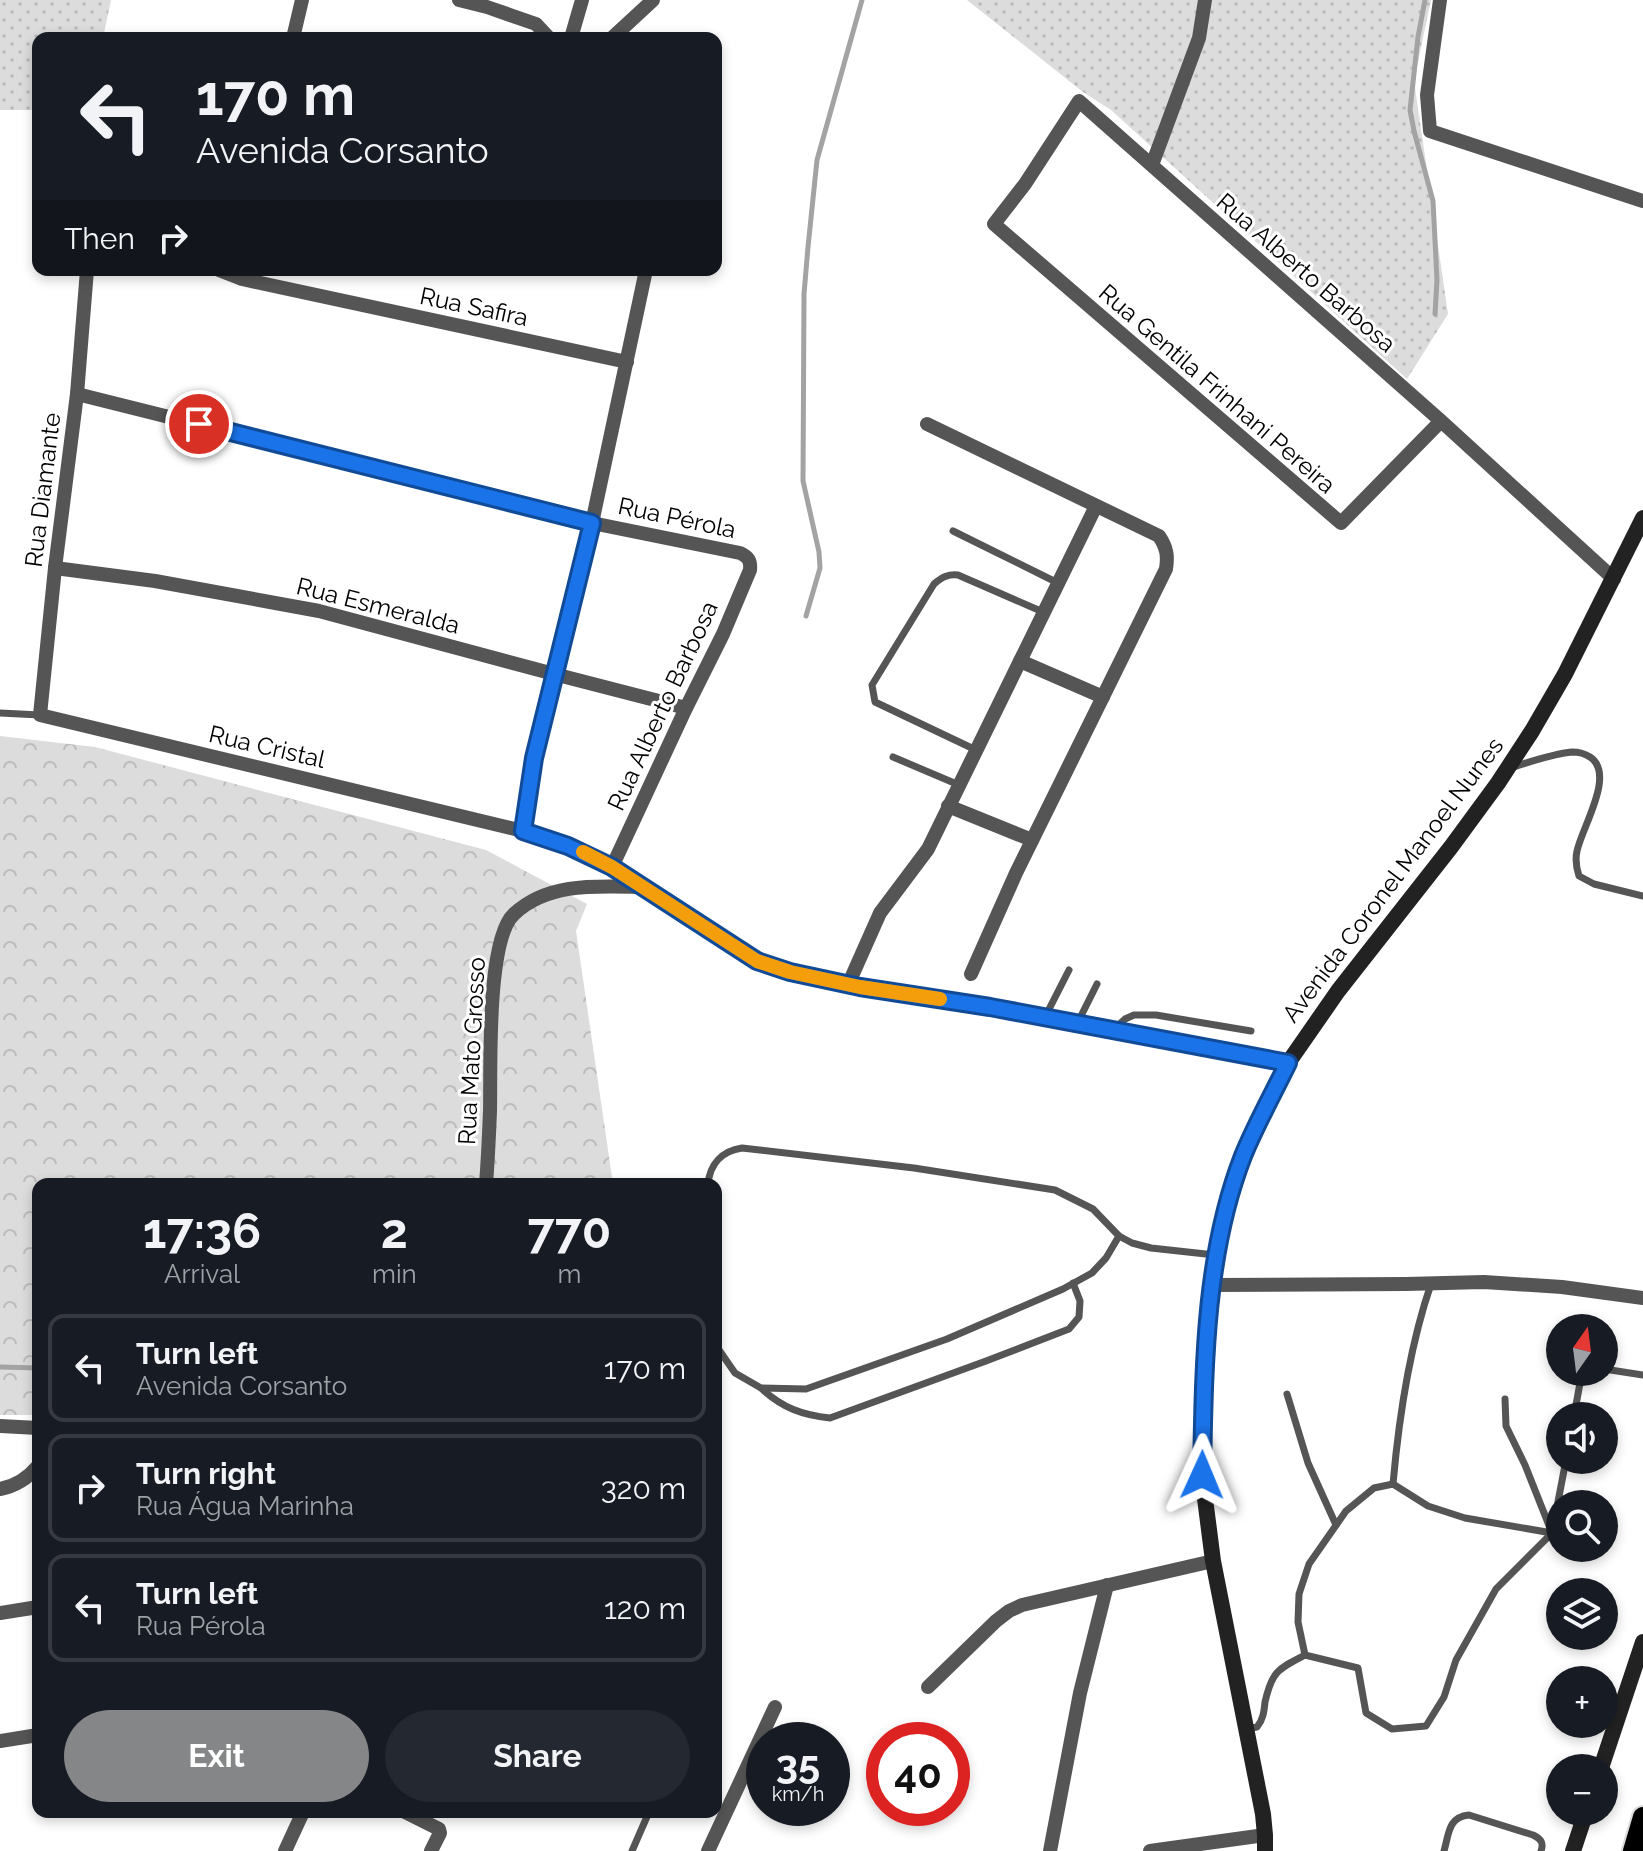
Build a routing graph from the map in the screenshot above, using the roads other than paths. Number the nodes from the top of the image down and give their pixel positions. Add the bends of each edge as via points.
1 (302, 0) edge
2 (459, 0) edge
3 (582, 0) edge
4 (653, 0) edge
5 (1205, 0) edge
6 (1440, 0) edge
7 (294, 32) edge
8 (543, 32) edge
9 (573, 32) edge
10 (618, 32) edge
11 (1152, 165) junction
12 (1643, 201) edge
13 (994, 224) joint
14 (87, 276) edge
15 (252, 276) edge
16 (645, 276) edge
17 (627, 362) junction
18 (77, 394) junction
19 (1441, 421) junction
20 (927, 424) dead end
21 (1096, 506) junction
22 (1643, 518) edge
23 (592, 523) junction
24 (953, 531) dead end
25 (751, 562) joint
26 (55, 568) junction
27 (1614, 579) junction
28 (1058, 583) junction
29 (1043, 612) junction
30 (1020, 661) junction
31 (554, 674) junction
32 (1103, 697) junction
33 (686, 708) junction
34 (0, 713) edge
35 (40, 715) junction
36 (976, 750) junction
37 (893, 757) dead end
38 (1508, 768) junction
39 (959, 785) junction
40 (948, 806) junction
41 (523, 831) junction
42 (1032, 840) junction
43 (612, 867) junction
44 (641, 887) junction
45 (1643, 896) edge
46 (1069, 970) dead end
47 (971, 974) dead end
48 (1097, 984) dead end
49 (848, 985) junction
50 (1045, 1017) junction
51 (1077, 1024) junction
52 (1112, 1030) junction
53 (1251, 1031) dead end
54 (1288, 1063) junction
55 (486, 1178) edge
56 (708, 1178) edge
57 (1119, 1236) junction
58 (1216, 1255) junction
59 (1073, 1283) junction
60 (1431, 1284) junction
61 (1212, 1285) junction
62 (1643, 1298) edge
63 (722, 1354) edge
64 (1618, 1371) edge
65 (1643, 1375) edge
66 (761, 1388) junction
67 (1287, 1394) dead end
68 (1505, 1399) dead end
69 (0, 1426) edge
70 (32, 1428) edge
71 (32, 1472) edge
72 (1393, 1484) junction
73 (0, 1489) edge
74 (1546, 1518) edge
75 (1336, 1525) junction
76 (1546, 1532) edge
77 (1546, 1539) edge
78 (1213, 1561) junction
79 (1107, 1585) junction
80 (32, 1608) edge
81 (0, 1613) edge
82 (1643, 1642) edge
83 (1305, 1655) junction
84 (928, 1687) dead end
85 (775, 1707) dead end
86 (1246, 1729) junction
87 (32, 1736) edge
88 (0, 1741) edge
89 (1606, 1754) edge
90 (1643, 1817) edge
91 (300, 1818) edge
92 (417, 1818) edge
93 (646, 1818) edge
94 (1581, 1826) edge
95 (1265, 1843) edge
96 (285, 1851) edge
97 (431, 1851) edge
98 (632, 1851) edge
99 (708, 1851) edge
100 (1050, 1851) edge
101 (1150, 1851) edge
102 (1444, 1851) edge
103 (1541, 1851) edge
104 (1573, 1851) edge
105 (1633, 1851) edge

1 - 7 street
2 - 8 street via 536,24
3 - 9 street
4 - 10 street
5 - 11 street via 1199,38
6 - 12 street via 1427,95 1430,131
11 - 13 street, Rua Alberto Barbosa via 1079,101
11 - 19 street, Rua Alberto Barbosa
13 - 19 street, Rua Gentila Frinhani Pereira via 1341,523
14 - 18 street, Rua Diamante
15 - 17 street, Rua Safira
16 - 17 street
17 - 23 street
18 - 23 street, Rua Pérola
18 - 26 street, Rua Diamante
19 - 27 street, Rua Alberto Barbosa
20 - 21 street
21 - 28 street
21 - 32 street via 1159,536 1168,557
22 - 27 street, Avenida Coronel Manoel Nunes
23 - 25 street, Rua Pérola via 740,553
23 - 31 street
24 - 28 lane
25 - 33 street, Rua Alberto Barbosa
26 - 31 street, Rua Esmeralda via 319,611
26 - 35 street, Rua Diamante
27 - 38 street, Avenida Coronel Manoel Nunes
28 - 29 street
29 - 30 street
29 - 36 lane via 958,575 943,577 872,685 875,702
30 - 32 street
30 - 36 street
31 - 33 street, Rua Esmeralda
31 - 41 street
32 - 42 street
33 - 43 street, Rua Alberto Barbosa
34 - 35 lane, Rua Cristal
35 - 41 street, Rua Cristal
36 - 39 street
37 - 39 lane
38 - 45 lane via 1576,752 1597,764 1600,787 1577,851 1579,876
38 - 54 street, Avenida Coronel Manoel Nunes
39 - 40 street
40 - 42 street
40 - 49 street via 928,849 880,913
41 - 43 street, Rua Cristal
42 - 47 street
43 - 44 street, Rua Cristal
44 - 49 street, Rua Cristal via 757,961
44 - 55 street, Rua Mato Grosso via 563,889 535,898 511,916 499,943 492,995
46 - 50 lane
48 - 51 lane
49 - 50 street, Rua Cristal
50 - 51 street, Rua Cristal
51 - 52 street, Rua Cristal
52 - 53 lane via 1134,1015 1156,1015
52 - 54 street, Rua Cristal
54 - 58 street, Avenida Coronel Manoel Nunes via 1243,1158
56 - 57 lane via 716,1160 730,1149 742,1148 898,1166 1055,1190 1093,1209
57 - 58 lane via 1151,1248
57 - 59 lane via 1092,1273
58 - 61 street, Avenida Coronel Manoel Nunes
59 - 66 lane via 947,1339 806,1389
59 - 66 lane via 1079,1317 1069,1329 830,1418 806,1416
60 - 61 street
60 - 62 street via 1562,1287
60 - 72 lane via 1397,1430
61 - 78 street, Avenida Coronel Manoel Nunes via 1202,1475
63 - 66 lane via 735,1373
64 - 65 lane
67 - 75 lane via 1308,1463
68 - 74 lane via 1506,1426
69 - 70 street
71 - 73 street
72 - 75 lane via 1374,1488
72 - 76 lane via 1428,1506 1465,1518
75 - 83 lane via 1309,1564 1299,1594
77 - 83 lane via 1496,1589 1426,1726 1392,1729 1366,1713 1358,1668
78 - 79 street
78 - 86 street, Avenida Coronel Manoel Nunes
79 - 84 street via 1009,1611
79 - 100 street
80 - 81 street
82 - 89 street
83 - 86 lane via 1273,1675 1262,1720
85 - 99 street
86 - 95 street, Avenida Coronel Manoel Nunes
87 - 88 street
90 - 105 main road
91 - 96 street
92 - 97 street via 440,1830
93 - 98 lane
94 - 104 street
95 - 101 street
102 - 103 lane via 1453,1821 1469,1815 1533,1835 1540,1839

